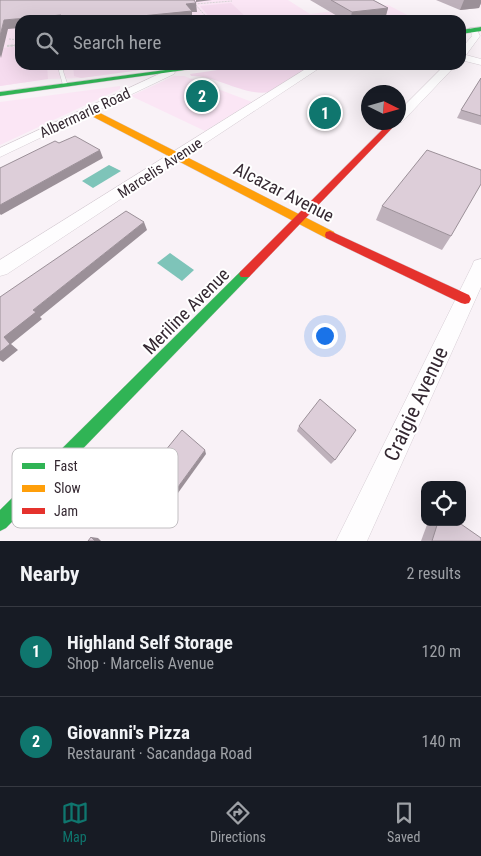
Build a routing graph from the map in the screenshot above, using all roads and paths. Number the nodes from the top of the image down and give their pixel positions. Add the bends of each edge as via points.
1 (232, 1) edge
2 (205, 15) edge
3 (472, 30) edge
4 (9, 39) dead end
5 (15, 40) edge
6 (15, 45) edge
7 (7, 46) dead end
8 (466, 49) edge
9 (466, 58) edge
10 (481, 62) edge
11 (62, 70) edge
12 (184, 70) edge
13 (311, 70) edge
14 (446, 70) edge
15 (170, 72) junction
16 (66, 85) junction
17 (0, 94) edge
18 (89, 111) junction
19 (406, 111) edge
20 (387, 130) edge
21 (0, 153) edge
22 (177, 157) junction
23 (300, 220) junction
24 (481, 266) edge
25 (0, 269) edge
26 (465, 299) junction
27 (74, 448) edge
28 (12, 510) edge
29 (0, 522) edge
30 (351, 541) edge

1 - 2 path via 195,4
3 - 8 street via 476,36
4 - 5 path
6 - 7 path
9 - 10 street
11 - 16 lane
12 - 15 street
13 - 22 street, Marcelis Avenue
14 - 19 street
15 - 16 street
15 - 18 street, Albermarle Road
16 - 17 street
18 - 21 street, Albermarle Road
18 - 22 street, Alcazar Avenue
20 - 23 street, Meriline Avenue
22 - 23 street, Alcazar Avenue
22 - 25 street, Marcelis Avenue
23 - 26 street, Alcazar Avenue
23 - 27 street, Meriline Avenue
24 - 26 street, Craigie Avenue
26 - 30 street, Craigie Avenue
28 - 29 street, Meriline Avenue

